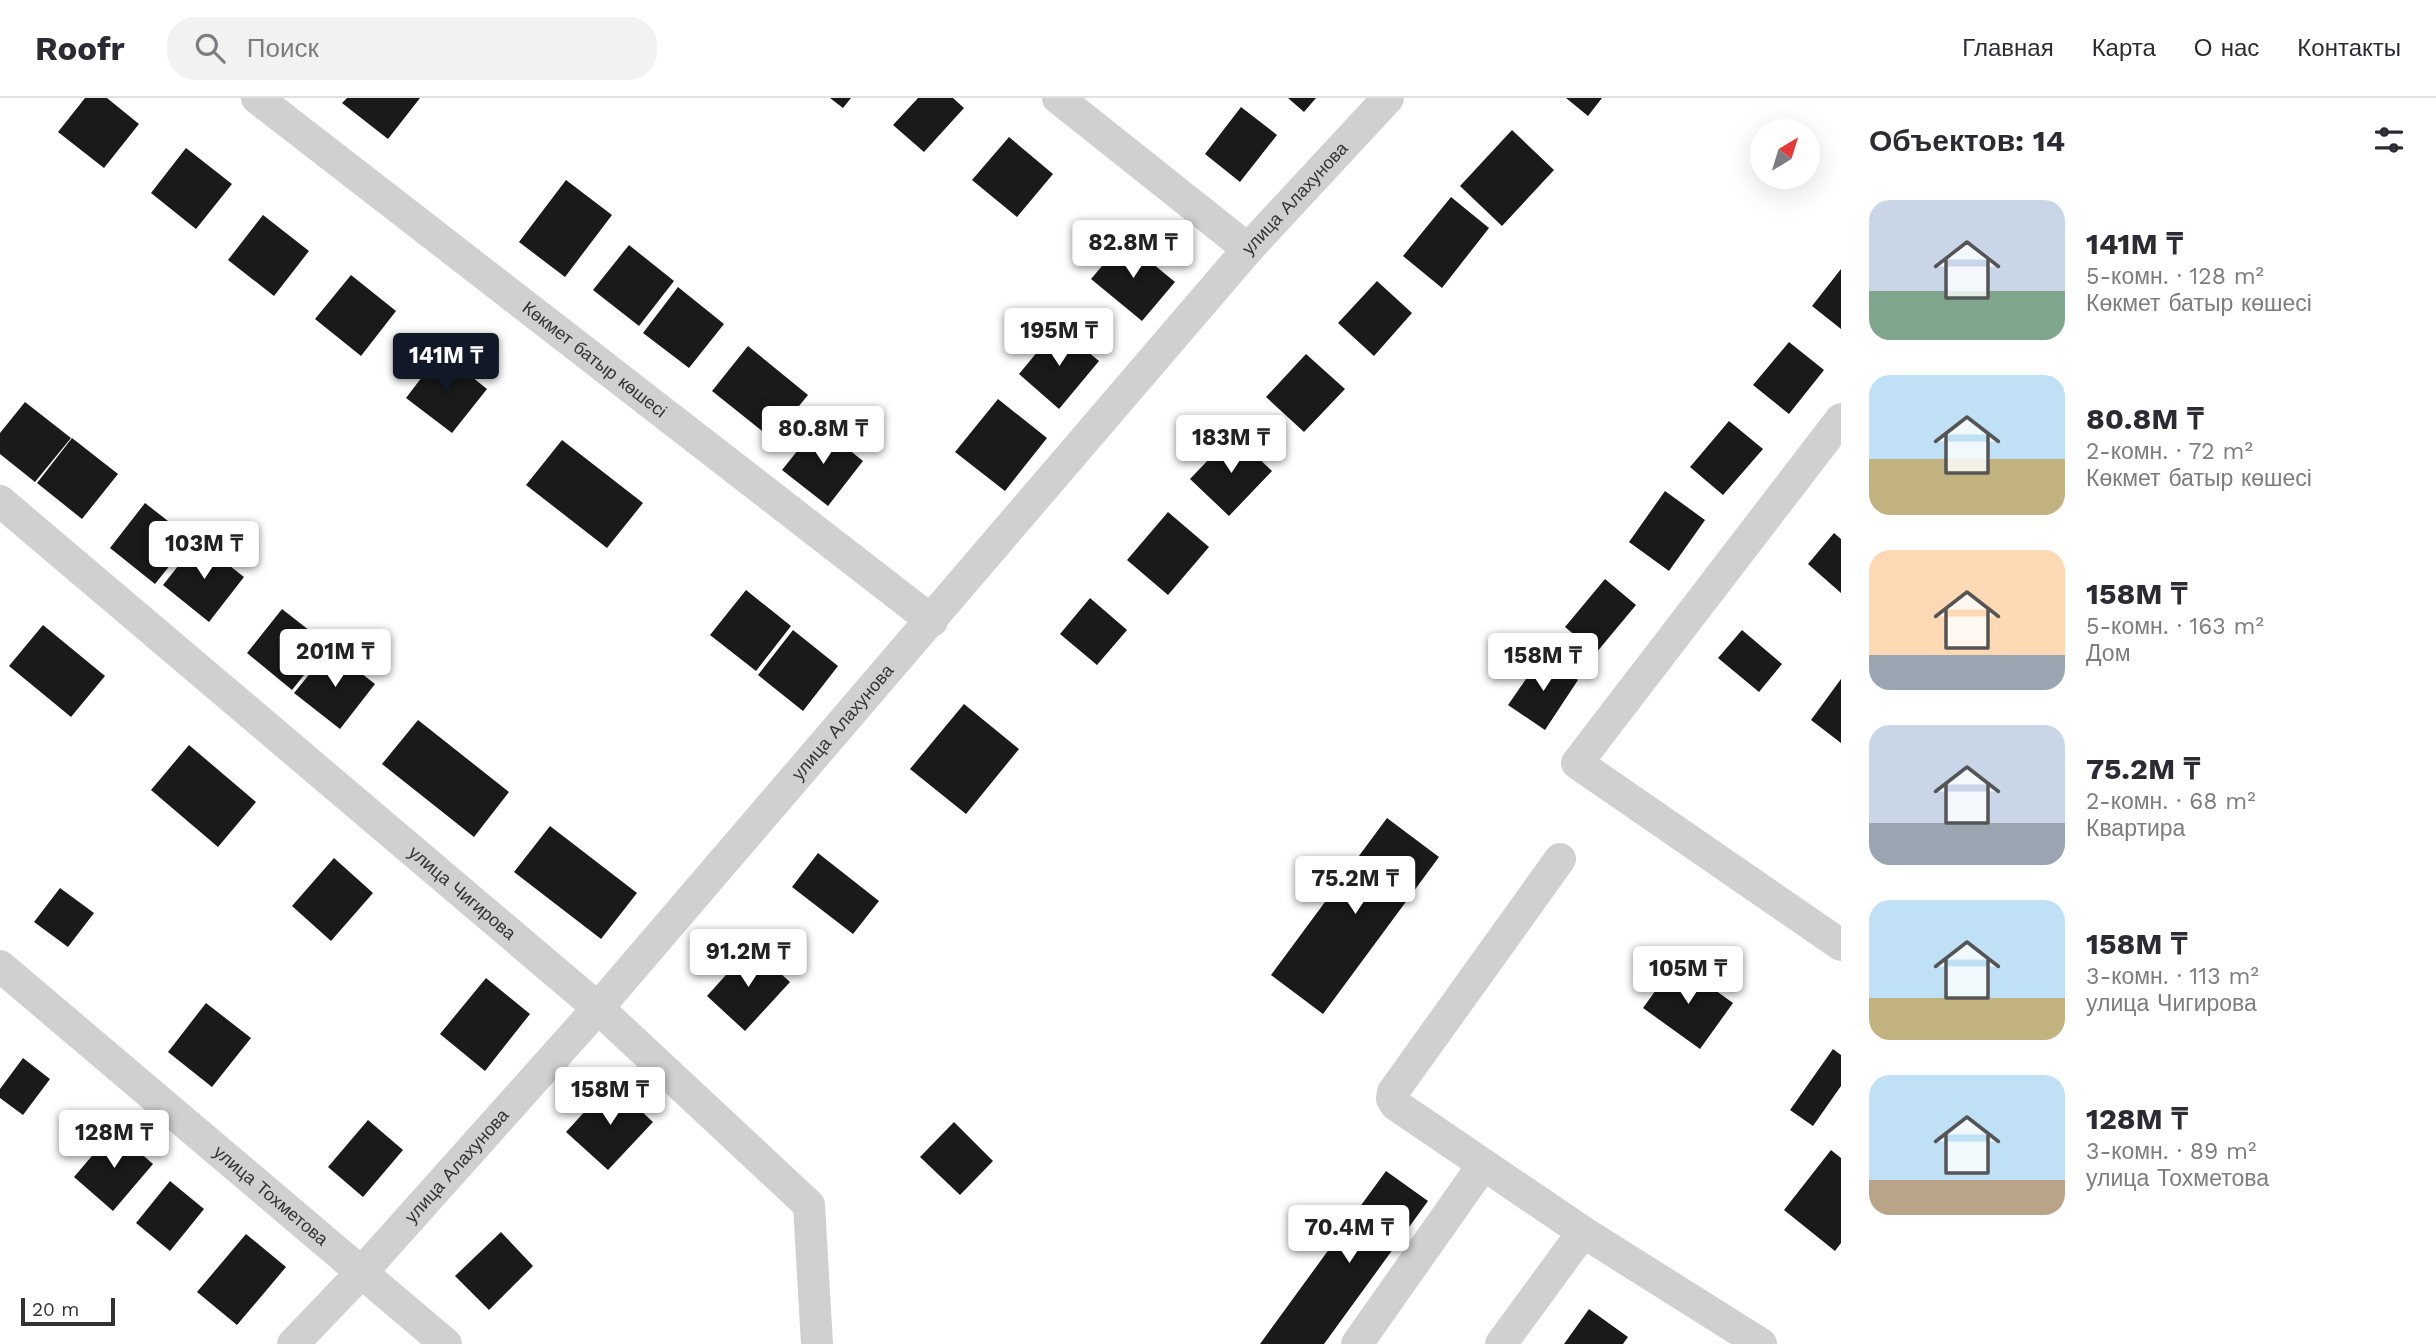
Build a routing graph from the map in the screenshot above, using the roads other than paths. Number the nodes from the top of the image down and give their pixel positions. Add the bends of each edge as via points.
1 (257, 98) edge
2 (1058, 98) edge
3 (1388, 98) edge
4 (1248, 249) junction
5 (1841, 419) edge
6 (0, 501) edge
7 (932, 621) junction
8 (1560, 859) dead end
9 (1841, 945) edge
10 (0, 966) edge
11 (598, 1008) junction
12 (1483, 1165) junction
13 (1583, 1232) junction
14 (362, 1272) junction
15 (293, 1344) edge
16 (446, 1344) edge
17 (817, 1344) edge
18 (1357, 1344) edge
19 (1500, 1344) edge
20 (1761, 1344) edge

1 - 7 street, Көкмет батыр көшесі
2 - 4 street
3 - 4 street, улица Алахунова
4 - 7 street, улица Алахунова
5 - 9 street via 1577,762
6 - 11 street, улица Чигирова
7 - 11 street, улица Алахунова
8 - 12 street via 1392,1095 1396,1105
10 - 14 street, улица Тохметова
11 - 14 street, улица Алахунова
11 - 17 street, улица Чигирова via 809,1205
12 - 13 street
12 - 18 street
13 - 19 street
13 - 20 street
14 - 15 street, улица Алахунова
14 - 16 street, улица Тохметова

